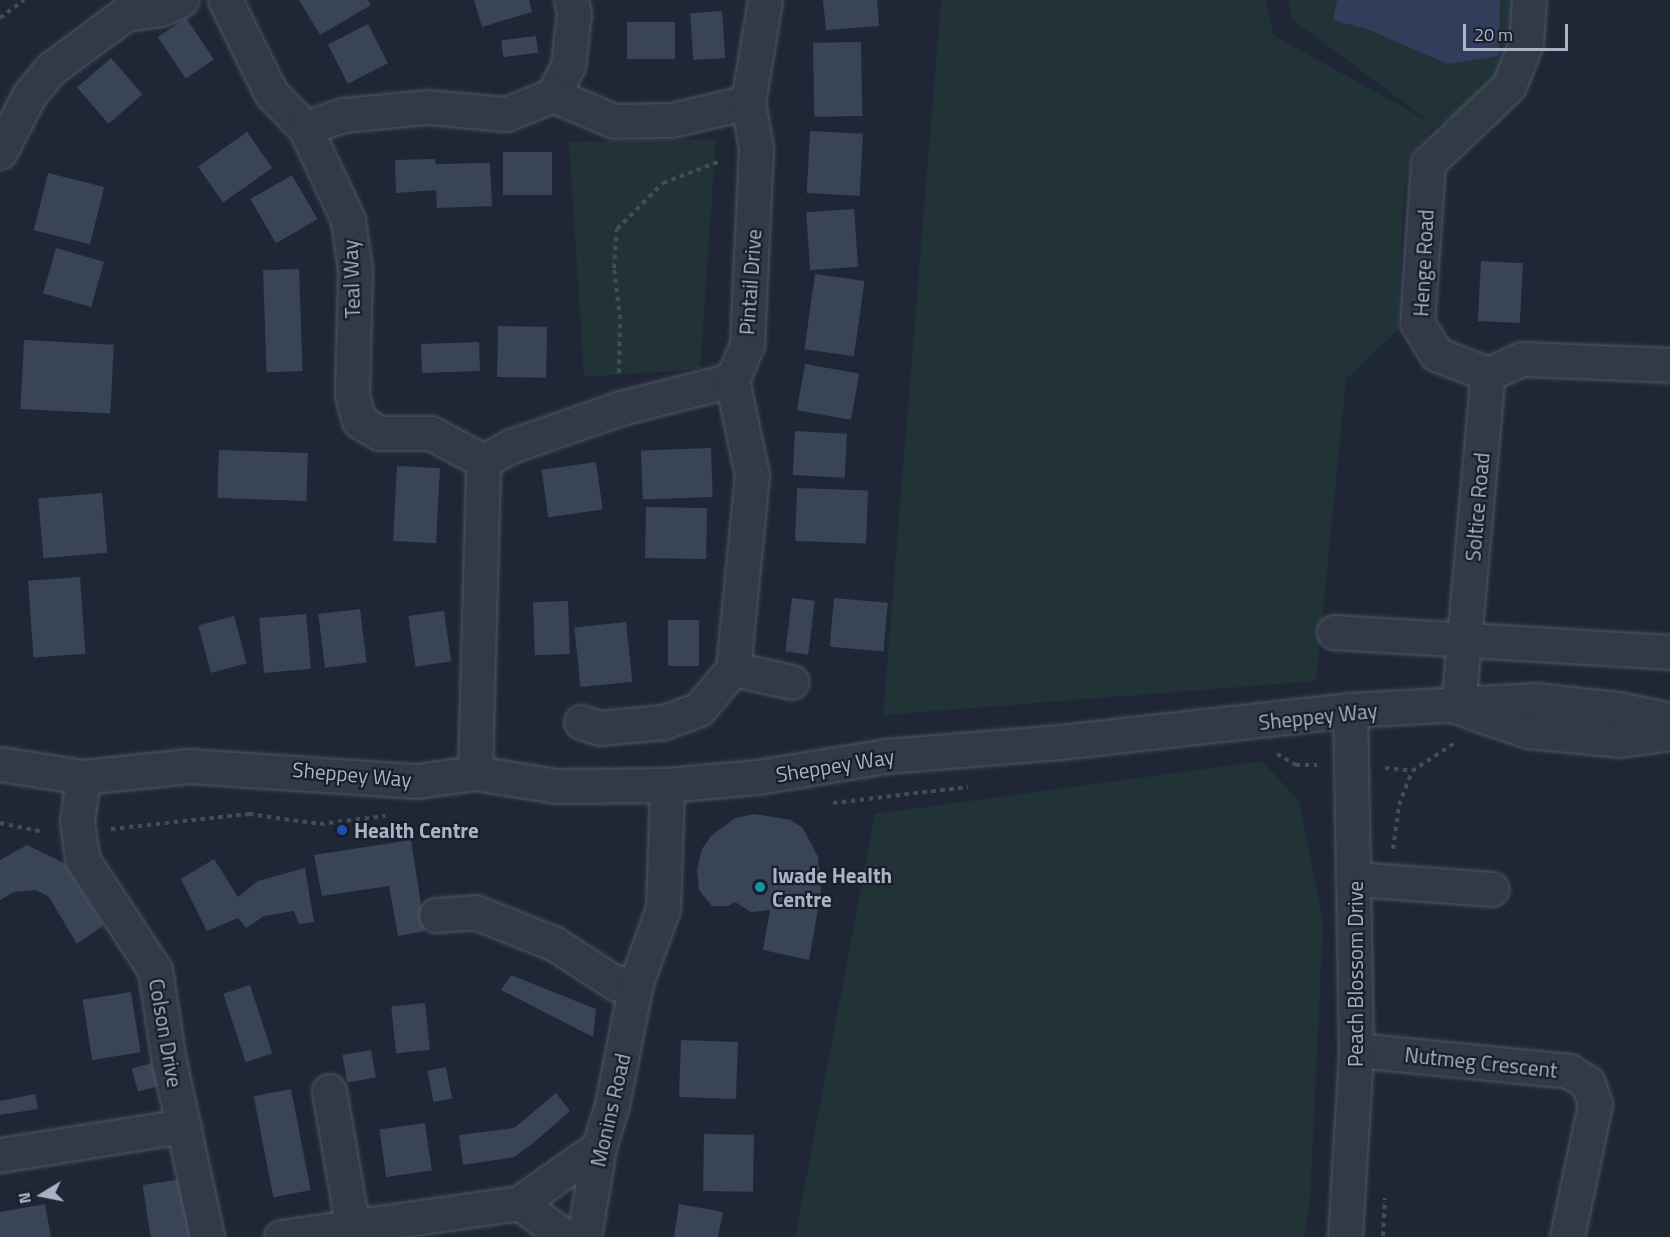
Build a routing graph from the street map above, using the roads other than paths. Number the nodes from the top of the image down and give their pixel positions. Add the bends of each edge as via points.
1 (181, 0) edge
2 (225, 0) edge
3 (571, 0) edge
4 (765, 0) edge
5 (1529, 0) edge
6 (554, 95) junction
7 (748, 102) junction
8 (305, 128) junction
9 (0, 152) edge
10 (1670, 365) edge
11 (1488, 374) junction
12 (732, 380) junction
13 (483, 461) junction
14 (1334, 632) dead end
15 (1466, 640) junction
16 (1670, 652) edge
17 (734, 669) junction
18 (792, 682) dead end
19 (1458, 707) junction
20 (1350, 710) junction
21 (1670, 720) edge
22 (581, 722) dead end
23 (1670, 733) edge
24 (0, 764) edge
25 (475, 773) junction
26 (83, 777) junction
27 (667, 785) junction
28 (1355, 879) junction
29 (1492, 889) dead end
30 (436, 915) dead end
31 (636, 983) junction
32 (1356, 1050) junction
33 (329, 1091) dead end
34 (184, 1126) junction
35 (599, 1147) junction
36 (0, 1155) edge
37 (519, 1203) junction
38 (353, 1228) junction
39 (207, 1237) edge
40 (281, 1237) edge
41 (566, 1237) edge
42 (584, 1237) edge
43 (1345, 1237) edge
44 (1567, 1237) edge

1 - 9 street via 160,9 125,14 52,68 29,95
2 - 8 street, Teal Way via 271,93
3 - 6 street via 574,14 568,65
4 - 7 street, Pintail Drive
5 - 11 street, Henge Road via 1526,43 1509,86 1428,163 1417,323 1436,354
6 - 7 street via 614,121 672,120
6 - 8 street via 506,114 427,107 343,115
7 - 12 street, Pintail Drive via 756,149 747,345
8 - 13 street, Teal Way via 348,220 355,270 352,395 359,421 379,432 431,433
10 - 11 street via 1522,359
11 - 15 street, Soltice Road
12 - 13 street via 621,408 511,446
12 - 17 street via 752,475
13 - 25 street
14 - 15 street
15 - 16 street
15 - 19 street, Soltice Road
17 - 18 street
17 - 22 street via 699,709 664,722 600,728
19 - 20 street, Sheppey Way
19 - 21 street, Sheppey Way via 1535,700 1618,709
19 - 23 street via 1528,731 1619,740
20 - 27 street, Sheppey Way via 1060,742 886,756 757,777
20 - 28 street, Peach Blossom Drive
24 - 26 street, Sheppey Way
25 - 26 street, Sheppey Way via 417,781 189,766
25 - 27 street, Sheppey Way via 557,786
26 - 34 street, Colson Drive via 77,822 82,859 154,970
27 - 31 street, Monins Road via 663,908
28 - 29 street
28 - 32 street, Peach Blossom Drive
30 - 31 street via 475,912 555,944 615,983
31 - 35 street, Monins Road via 612,1105
32 - 43 street, Peach Blossom Drive
32 - 44 street, Nutmeg Crescent via 1569,1071 1588,1083 1595,1104
33 - 38 street
34 - 36 street
34 - 39 street, Colson Drive
35 - 37 street
35 - 42 street, Monins Road
37 - 38 street
37 - 41 street
38 - 40 street

